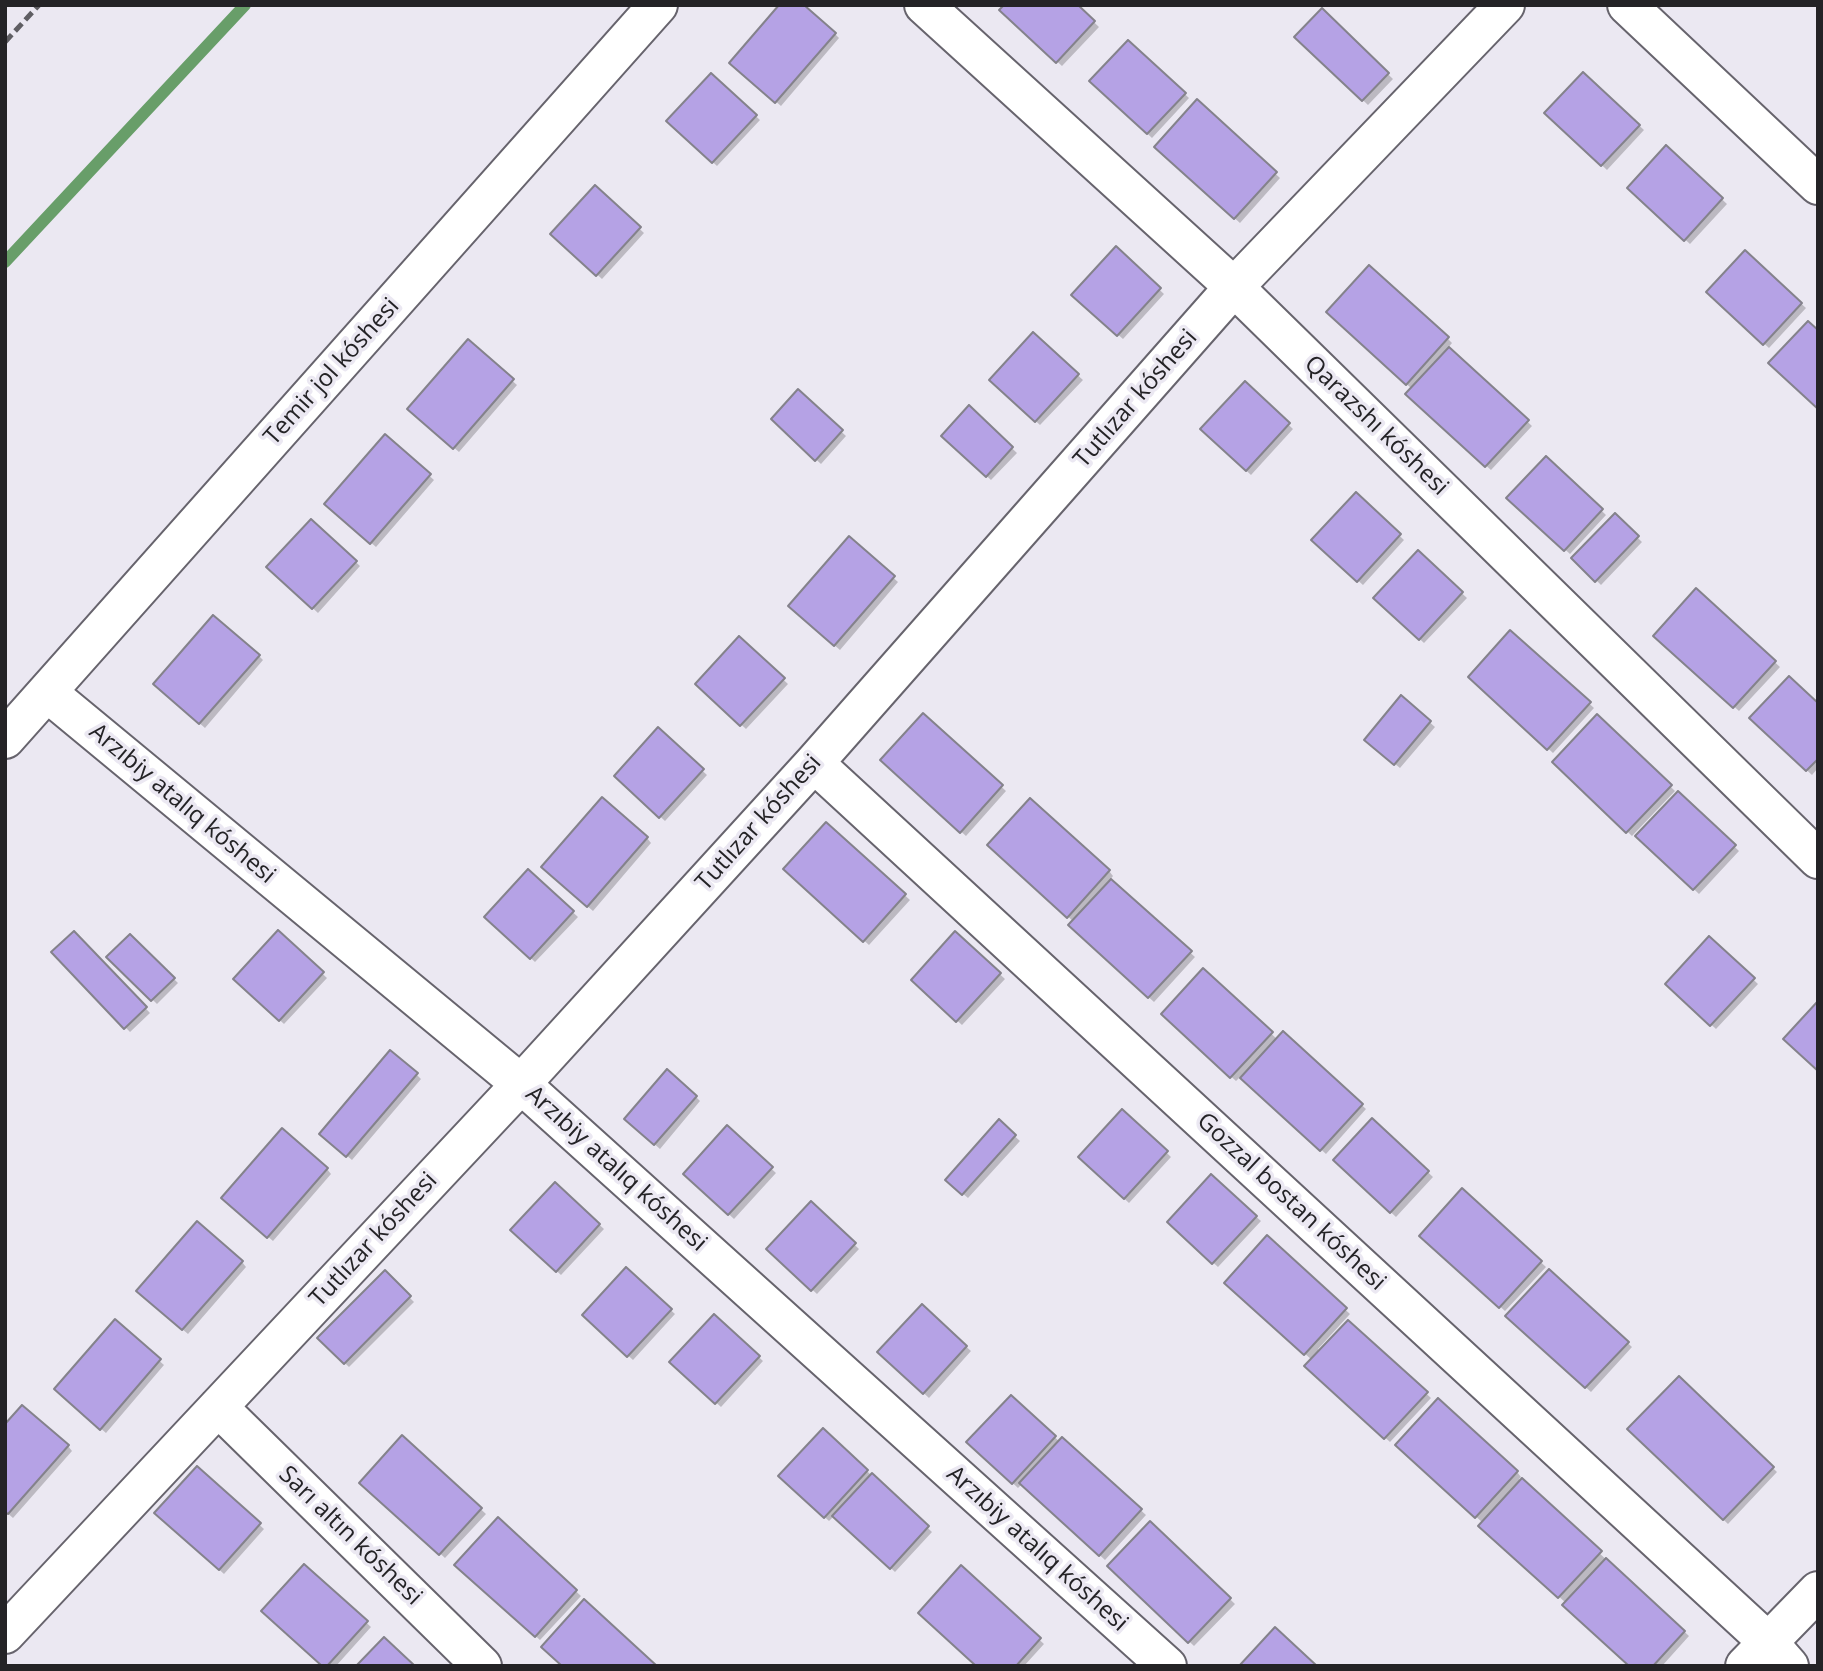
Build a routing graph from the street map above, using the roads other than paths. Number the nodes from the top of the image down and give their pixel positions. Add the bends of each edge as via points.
1 (658, 5) edge
2 (924, 5) edge
3 (1505, 5) edge
4 (1627, 5) edge
5 (1818, 185) edge
6 (1234, 287) junction
7 (48, 693) junction
8 (5, 739) edge
9 (814, 763) junction
10 (1818, 859) edge
11 (521, 1084) junction
12 (218, 1407) junction
13 (1818, 1591) edge
14 (5, 1634) edge
15 (1767, 1658) edge
16 (482, 1666) edge
17 (1167, 1666) edge

1 - 7 street, Temir jol kóshesi
2 - 6 street, Qarazshı kóshesi
3 - 6 street, Tutlızar kóshesi
4 - 5 street
6 - 9 street, Tutlızar kóshesi
6 - 10 street, Qarazshı kóshesi
7 - 8 street, Temir jol kóshesi
7 - 11 street, Arzıbiy atalıq kóshesi
9 - 11 street, Tutlızar kóshesi
9 - 15 street, Gozzal bostan kóshesi
11 - 12 street, Tutlızar kóshesi
11 - 17 street, Arzıbiy atalıq kóshesi
12 - 14 street, Tutlızar kóshesi
12 - 16 street, Sarı altın kóshesi
13 - 15 street

